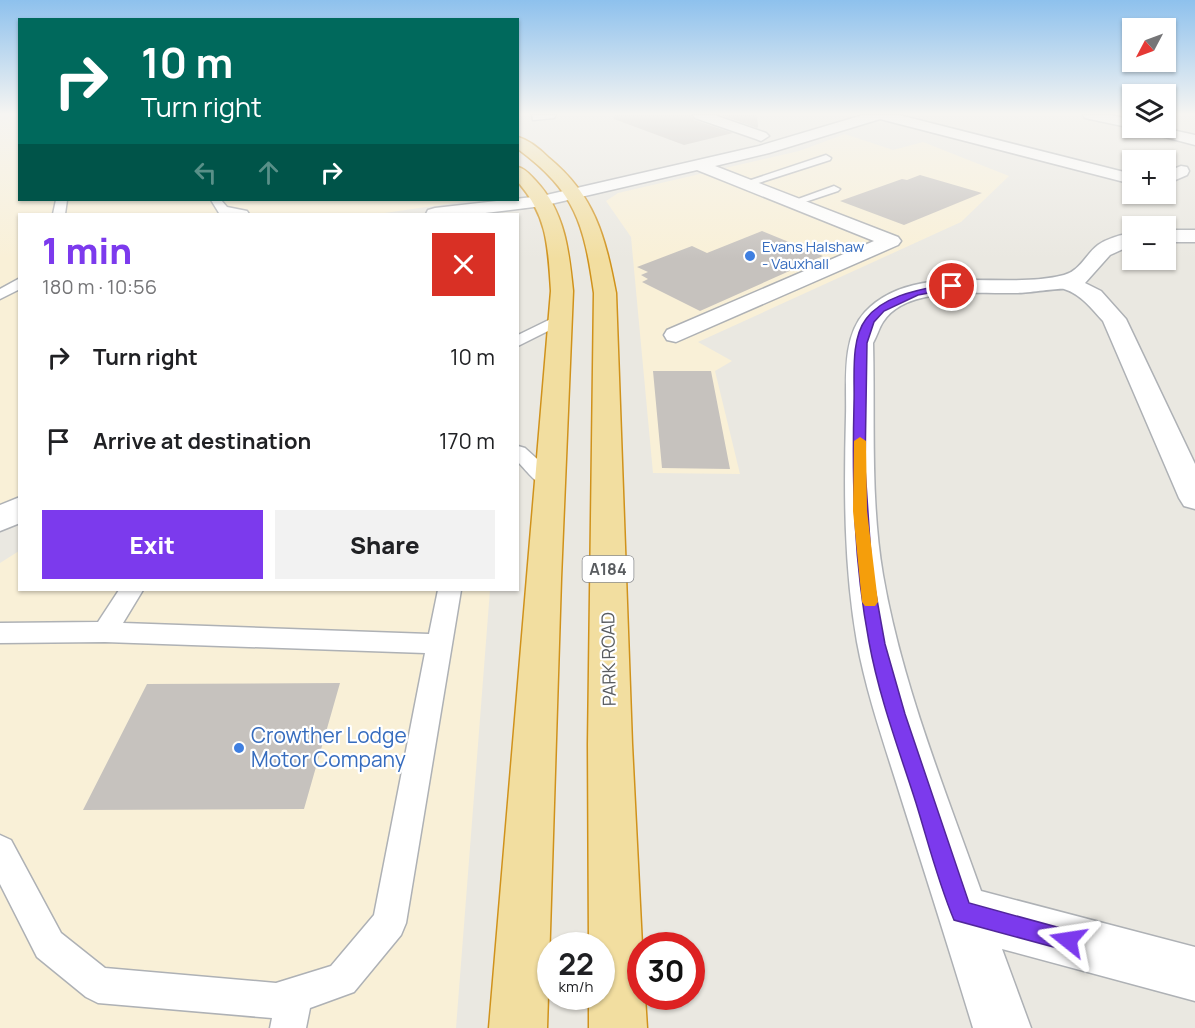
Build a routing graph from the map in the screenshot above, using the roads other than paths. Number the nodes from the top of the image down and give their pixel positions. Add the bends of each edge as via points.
1 (542, 163) edge
2 (648, 163) edge
3 (707, 163) edge
4 (811, 163) edge
5 (1043, 163) edge
6 (644, 164) dead end
7 (698, 165) junction
8 (519, 173) edge
9 (745, 184) junction
10 (1122, 186) edge
11 (834, 189) dead end
12 (559, 197) junction
13 (217, 201) edge
14 (793, 203) junction
15 (238, 213) edge
16 (442, 213) edge
17 (1176, 236) edge
18 (1195, 236) edge
19 (1122, 242) edge
20 (1067, 282) junction
21 (18, 283) edge
22 (0, 296) edge
23 (561, 319) junction
24 (676, 335) dead end
25 (519, 340) edge
26 (519, 453) edge
27 (550, 482) junction
28 (1195, 498) edge
29 (18, 509) edge
30 (0, 520) edge
31 (129, 591) edge
32 (449, 591) edge
33 (105, 632) junction
34 (0, 633) edge
35 (441, 644) junction
36 (0, 851) edge
37 (962, 912) junction
38 (1195, 974) edge
39 (292, 1011) edge
40 (518, 1028) edge
41 (618, 1028) edge
42 (1002, 1028) edge

1 - 12 highway, PARK ROAD / A184
2 - 6 street
3 - 7 street
4 - 9 lane
5 - 10 street
7 - 9 street
7 - 12 street
8 - 12 highway, PARK ROAD / A184
9 - 14 street
11 - 14 lane
12 - 16 street
12 - 23 highway, PARK ROAD / A184
12 - 41 highway, PARK ROAD / A184 via 588,215 597,242 604,292
13 - 15 lane via 223,210
14 - 24 street via 891,241
17 - 18 street
19 - 20 street via 1106,248 1089,270
20 - 28 street via 1093,297 1114,319
20 - 37 street via 1044,286 970,285 916,293 892,302 874,315 861,343 860,511 877,644
21 - 22 lane
23 - 25 lane
23 - 27 highway, PARK ROAD / A184
26 - 27 lane
27 - 40 highway, PARK ROAD / A184
29 - 30 street
31 - 33 lane
32 - 35 lane
33 - 34 lane
33 - 35 lane
35 - 39 lane via 389,922 342,980
36 - 39 lane via 49,945 98,985 276,1001
37 - 38 street
37 - 42 street

